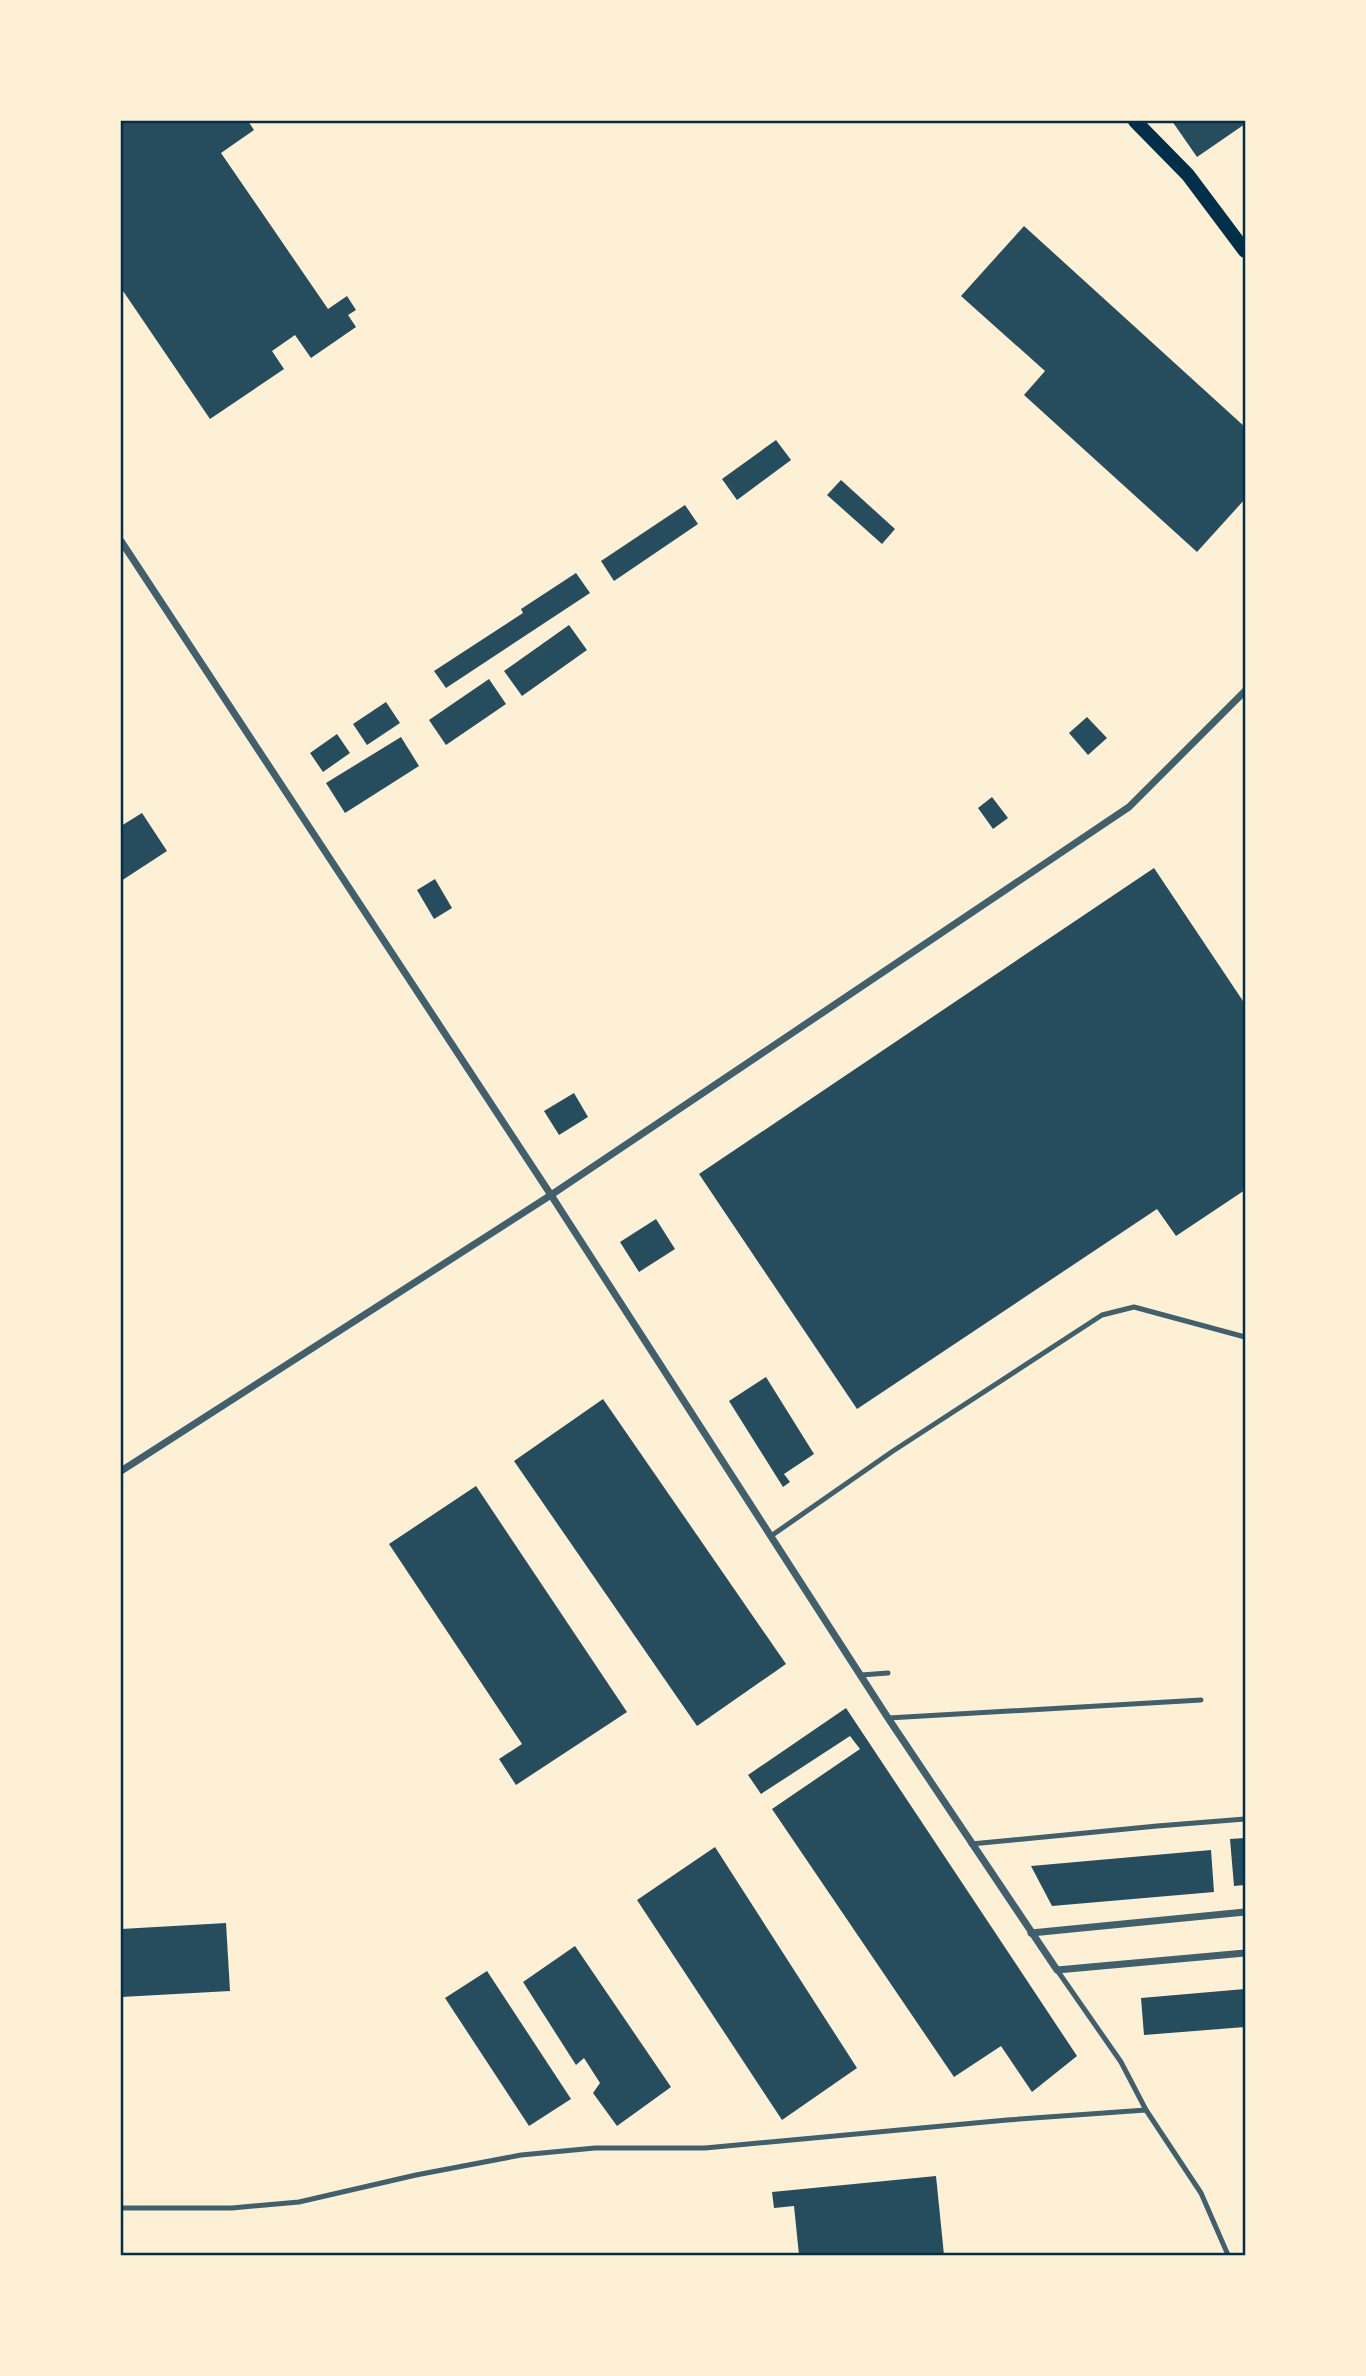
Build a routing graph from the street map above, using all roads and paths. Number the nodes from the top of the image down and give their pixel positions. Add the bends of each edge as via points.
1 (1135, 121) edge
2 (1245, 251) edge
3 (121, 541) edge
4 (1245, 691) edge
5 (551, 1195) junction
6 (1245, 1337) edge
7 (121, 1471) edge
8 (771, 1536) junction
9 (888, 1673) dead end
10 (860, 1675) junction
11 (1201, 1700) dead end
12 (888, 1718) junction
13 (1245, 1819) edge
14 (971, 1844) junction
15 (1245, 1912) edge
16 (1031, 1933) junction
17 (1245, 1953) edge
18 (1057, 1970) junction
19 (1146, 2110) junction
20 (121, 2208) edge
21 (1228, 2255) edge

1 - 2 main road via 1188,175
3 - 5 street
4 - 5 street via 1129,807
5 - 7 street
5 - 8 street
6 - 8 lane via 1135,1307 1102,1315
8 - 10 street
9 - 10 lane
10 - 12 street
11 - 12 lane
12 - 14 street
13 - 14 lane
14 - 16 street
15 - 16 street
16 - 18 street
17 - 18 street
18 - 19 lane via 1121,2062
19 - 20 lane via 705,2148 595,2148 521,2155 299,2202 232,2208
19 - 21 lane via 1201,2193

